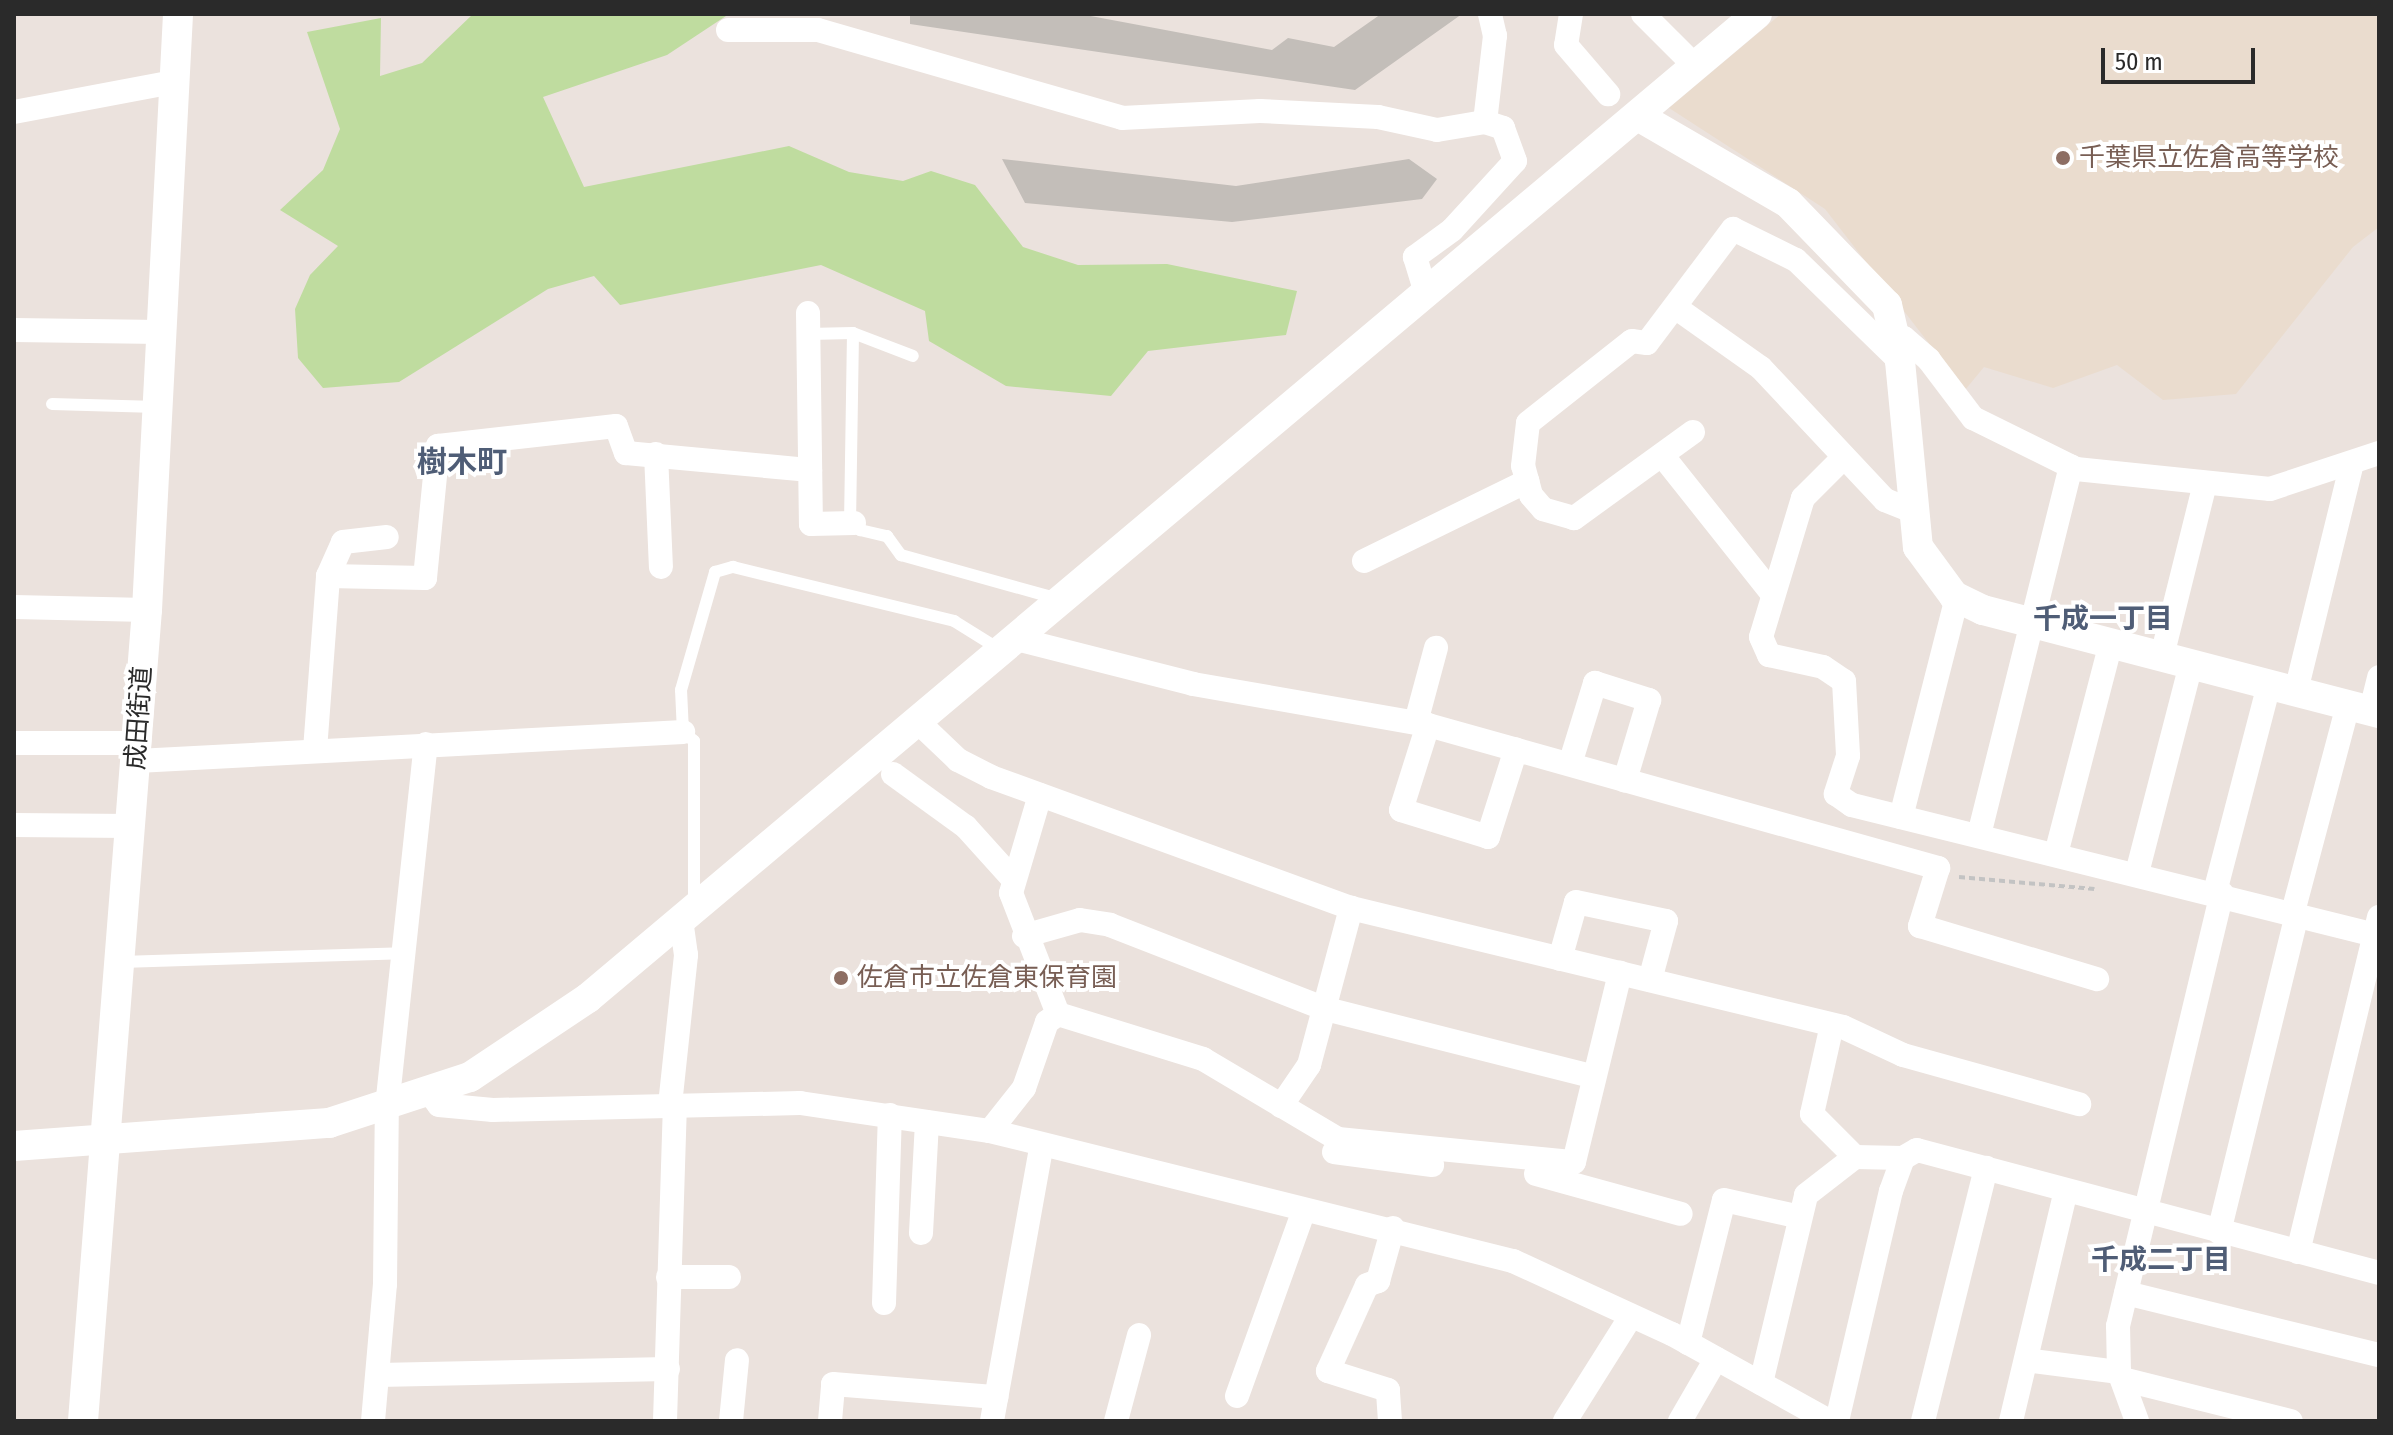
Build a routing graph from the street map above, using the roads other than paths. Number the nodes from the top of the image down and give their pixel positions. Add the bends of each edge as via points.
1 (178, 14) edge
2 (1490, 14) edge
3 (1571, 14) edge
4 (1643, 14) edge
5 (1757, 14) edge
6 (728, 30) dead end
7 (1696, 67) junction
8 (173, 82) junction
9 (1608, 94) dead end
10 (14, 112) edge
11 (1638, 116) junction
12 (1485, 122) junction
13 (1426, 292) junction
14 (1675, 307) junction
15 (808, 323) joint
16 (14, 330) edge
17 (161, 332) junction
18 (853, 333) junction
19 (1899, 352) junction
20 (913, 356) dead end
21 (52, 404) dead end
22 (157, 407) junction
23 (1693, 432) dead end
24 (2379, 453) edge
25 (656, 454) junction
26 (1662, 455) junction
27 (1844, 457) junction
28 (2071, 466) junction
29 (2351, 467) junction
30 (810, 470) junction
31 (1527, 481) junction
32 (2205, 484) junction
33 (1910, 510) junction
34 (854, 523) junction
35 (387, 537) dead end
36 (1364, 561) dead end
37 (661, 567) dead end
38 (328, 576) junction
39 (1770, 591) junction
40 (1957, 597) junction
41 (1059, 599) junction
42 (14, 607) edge
43 (147, 610) junction
44 (2031, 622) junction
45 (1006, 643) junction
46 (2111, 643) junction
47 (1436, 648) dead end
48 (2176, 660) junction
49 (2379, 677) edge
50 (2282, 688) junction
51 (2366, 709) edge
52 (916, 720) junction
53 (1422, 723) junction
54 (683, 732) junction
55 (14, 743) edge
56 (426, 744) junction
57 (1516, 749) junction
58 (315, 750) junction
59 (137, 752) junction
60 (1570, 764) junction
61 (893, 774) dead end
62 (1625, 780) junction
63 (1040, 795) junction
64 (1901, 817) junction
65 (14, 825) edge
66 (131, 826) junction
67 (1979, 835) junction
68 (2056, 854) junction
69 (2137, 873) junction
70 (1013, 879) junction
71 (2219, 892) junction
72 (1351, 908) junction
73 (2295, 913) junction
74 (687, 914) junction
75 (2378, 929) edge
76 (1024, 936) junction
77 (402, 953) junction
78 (1560, 959) junction
79 (121, 962) junction
80 (1620, 973) junction
81 (2097, 979) dead end
82 (1650, 980) junction
83 (1326, 1009) junction
84 (1058, 1014) junction
85 (1832, 1025) junction
86 (1594, 1077) junction
87 (429, 1092) junction
88 (2079, 1104) dead end
89 (672, 1105) junction
90 (1281, 1106) junction
91 (387, 1107) junction
92 (890, 1115) junction
93 (927, 1122) junction
94 (990, 1131) junction
95 (1334, 1137) junction
96 (105, 1144) junction
97 (1042, 1144) junction
98 (14, 1146) edge
99 (1855, 1157) junction
100 (1903, 1158) junction
101 (1986, 1168) junction
102 (2066, 1190) junction
103 (1304, 1210) junction
104 (2146, 1212) junction
105 (1681, 1214) dead end
106 (1800, 1217) junction
107 (1393, 1228) junction
108 (2219, 1232) junction
109 (921, 1233) dead end
110 (2379, 1247) edge
111 (2298, 1252) junction
112 (2376, 1272) edge
113 (668, 1277) junction
114 (729, 1277) dead end
115 (2126, 1293) junction
116 (884, 1303) dead end
117 (1631, 1316) junction
118 (1139, 1335) dead end
119 (1688, 1343) junction
120 (2379, 1355) edge
121 (1716, 1359) junction
122 (737, 1360) dead end
123 (2026, 1360) junction
124 (668, 1369) junction
125 (378, 1375) junction
126 (2120, 1375) junction
127 (1761, 1383) junction
128 (1237, 1396) dead end
129 (994, 1409) edge
130 (1792, 1412) edge
131 (83, 1421) edge
132 (373, 1421) edge
133 (665, 1421) edge
134 (731, 1421) edge
135 (830, 1421) edge
136 (1116, 1421) edge
137 (1390, 1421) edge
138 (1565, 1421) edge
139 (1680, 1421) edge
140 (1829, 1421) edge
141 (1837, 1421) edge
142 (1923, 1421) edge
143 (2011, 1421) edge
144 (2137, 1421) edge
145 (2291, 1421) edge

1 - 8 street, 成田街道
2 - 12 street
3 - 9 street via 1566,45
4 - 7 street
5 - 7 street
6 - 12 street via 818,30 1122,118 1260,111 1378,117 1437,130
7 - 11 street
8 - 10 street
8 - 17 street, 成田街道
11 - 13 street
11 - 19 street via 1811,221 1887,305
12 - 13 street via 1513,141 1515,161 1452,230 1415,257
13 - 41 street
14 - 19 street via 1733,229 1796,260
14 - 27 street via 1761,368
14 - 31 street via 1647,343 1632,341 1528,423
15 - 18 lane
15 - 30 street
16 - 17 street
17 - 22 street, 成田街道
18 - 20 lane
18 - 34 lane
19 - 28 street via 1904,338 1929,360 1973,418
19 - 33 street
21 - 22 lane
22 - 43 street, 成田街道
23 - 26 street
24 - 29 street
25 - 30 street
25 - 37 street
25 - 38 street via 626,453 616,426 438,446 425,578
26 - 31 street via 1574,518 1543,509
26 - 39 street
27 - 33 street via 1885,500
27 - 39 street via 1803,498
28 - 32 street
28 - 44 street
29 - 32 street via 2270,489
29 - 50 street
30 - 34 street via 811,524
31 - 36 street
32 - 48 street
33 - 40 street via 1932,574
34 - 41 lane via 887,536 901,555
35 - 38 street via 343,542
38 - 58 street
39 - 64 street via 1761,637 1769,655 1823,667 1844,681 1848,756 1836,794
40 - 44 street
40 - 64 street
41 - 45 street
42 - 43 street
43 - 59 street, 成田街道
44 - 46 street
44 - 67 street
45 - 52 street
45 - 53 street via 1177,681
45 - 54 lane via 954,621 733,567 715,572 683,669
46 - 48 street
46 - 68 street
47 - 53 street
48 - 50 street
48 - 69 street
49 - 51 street
50 - 51 street
50 - 71 street
51 - 73 street
52 - 63 street via 958,760
52 - 74 street
53 - 57 street
53 - 57 street via 1401,810 1488,837
54 - 56 street
54 - 74 lane via 694,741
55 - 59 street
56 - 58 street
56 - 77 street
57 - 60 street
58 - 59 street
59 - 66 street, 成田街道
60 - 62 street
60 - 62 street via 1595,683 1649,700
61 - 70 street via 966,827
62 - 81 street via 1937,871 1920,926
63 - 70 street
63 - 72 street
64 - 67 street
65 - 66 street
66 - 79 street, 成田街道
67 - 68 street
68 - 69 street
69 - 71 street
70 - 76 street
71 - 73 street
71 - 104 street
72 - 78 street
72 - 83 street
73 - 75 street
73 - 108 street
74 - 87 street via 588,998 470,1077
74 - 89 street
75 - 111 street
76 - 83 street via 1080,920 1110,925
76 - 84 street
77 - 79 lane
77 - 91 street
78 - 80 street
78 - 82 street via 1576,902 1666,921
79 - 96 street, 成田街道
80 - 82 street
80 - 86 street
82 - 85 street
83 - 86 street
83 - 90 street via 1309,1065
84 - 90 street via 1203,1059
84 - 94 street via 1047,1022 1024,1088
85 - 88 street via 1903,1055
85 - 99 street via 1812,1114
86 - 95 street via 1574,1162
87 - 89 street via 439,1105 493,1110
87 - 91 street
89 - 92 street via 800,1103
89 - 113 street
90 - 95 street
91 - 96 street via 329,1123
91 - 125 street
92 - 93 street
92 - 116 street
93 - 94 street
93 - 109 street
94 - 97 street
95 - 105 street via 1334,1152 1561,1177
96 - 98 street
96 - 131 street, 成田街道
97 - 103 street
97 - 129 street
99 - 100 street
99 - 106 street via 1806,1195
100 - 101 street via 1917,1150
100 - 141 street
101 - 102 street
101 - 142 street
102 - 104 street
102 - 123 street
103 - 107 street
103 - 128 street
104 - 108 street
104 - 115 street
106 - 119 street via 1724,1200
106 - 127 street
107 - 117 street via 1513,1261
107 - 137 street via 1378,1281 1367,1285 1328,1371 1388,1390
108 - 111 street
110 - 112 street
111 - 112 street
113 - 114 street
113 - 124 street
115 - 120 street
115 - 126 street
117 - 119 street
117 - 138 street
118 - 136 street
119 - 121 street
121 - 127 street
121 - 139 street
122 - 134 street
123 - 126 street
123 - 143 street
124 - 125 street
124 - 133 street
125 - 132 street
126 - 144 street
126 - 145 street
127 - 130 street
129 - 135 street via 833,1384
130 - 140 street

